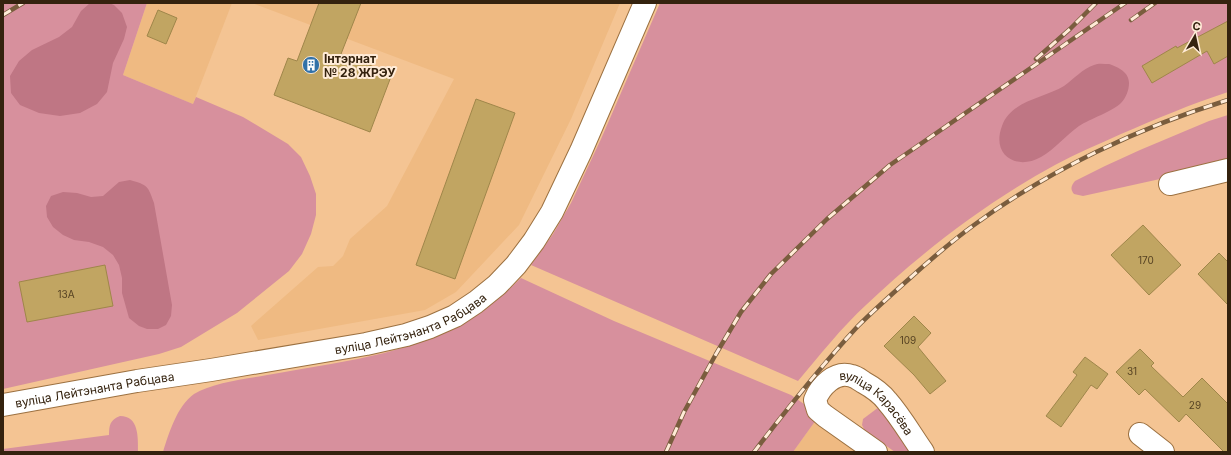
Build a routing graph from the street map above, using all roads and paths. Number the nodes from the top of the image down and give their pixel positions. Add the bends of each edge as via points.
1 (645, 3) edge
2 (1228, 170) edge
3 (1170, 184) dead end
4 (3, 405) edge
5 (1140, 434) dead end
6 (876, 452) edge
7 (923, 452) edge
8 (1163, 452) edge

1 - 4 street, вуліца Лейтэнанта Рабцава via 552,212 516,265 476,302 455,316 406,335 366,344
2 - 3 street
5 - 8 street
6 - 7 street, вуліца Карасёва via 818,410 814,400 833,378 852,376 879,393

